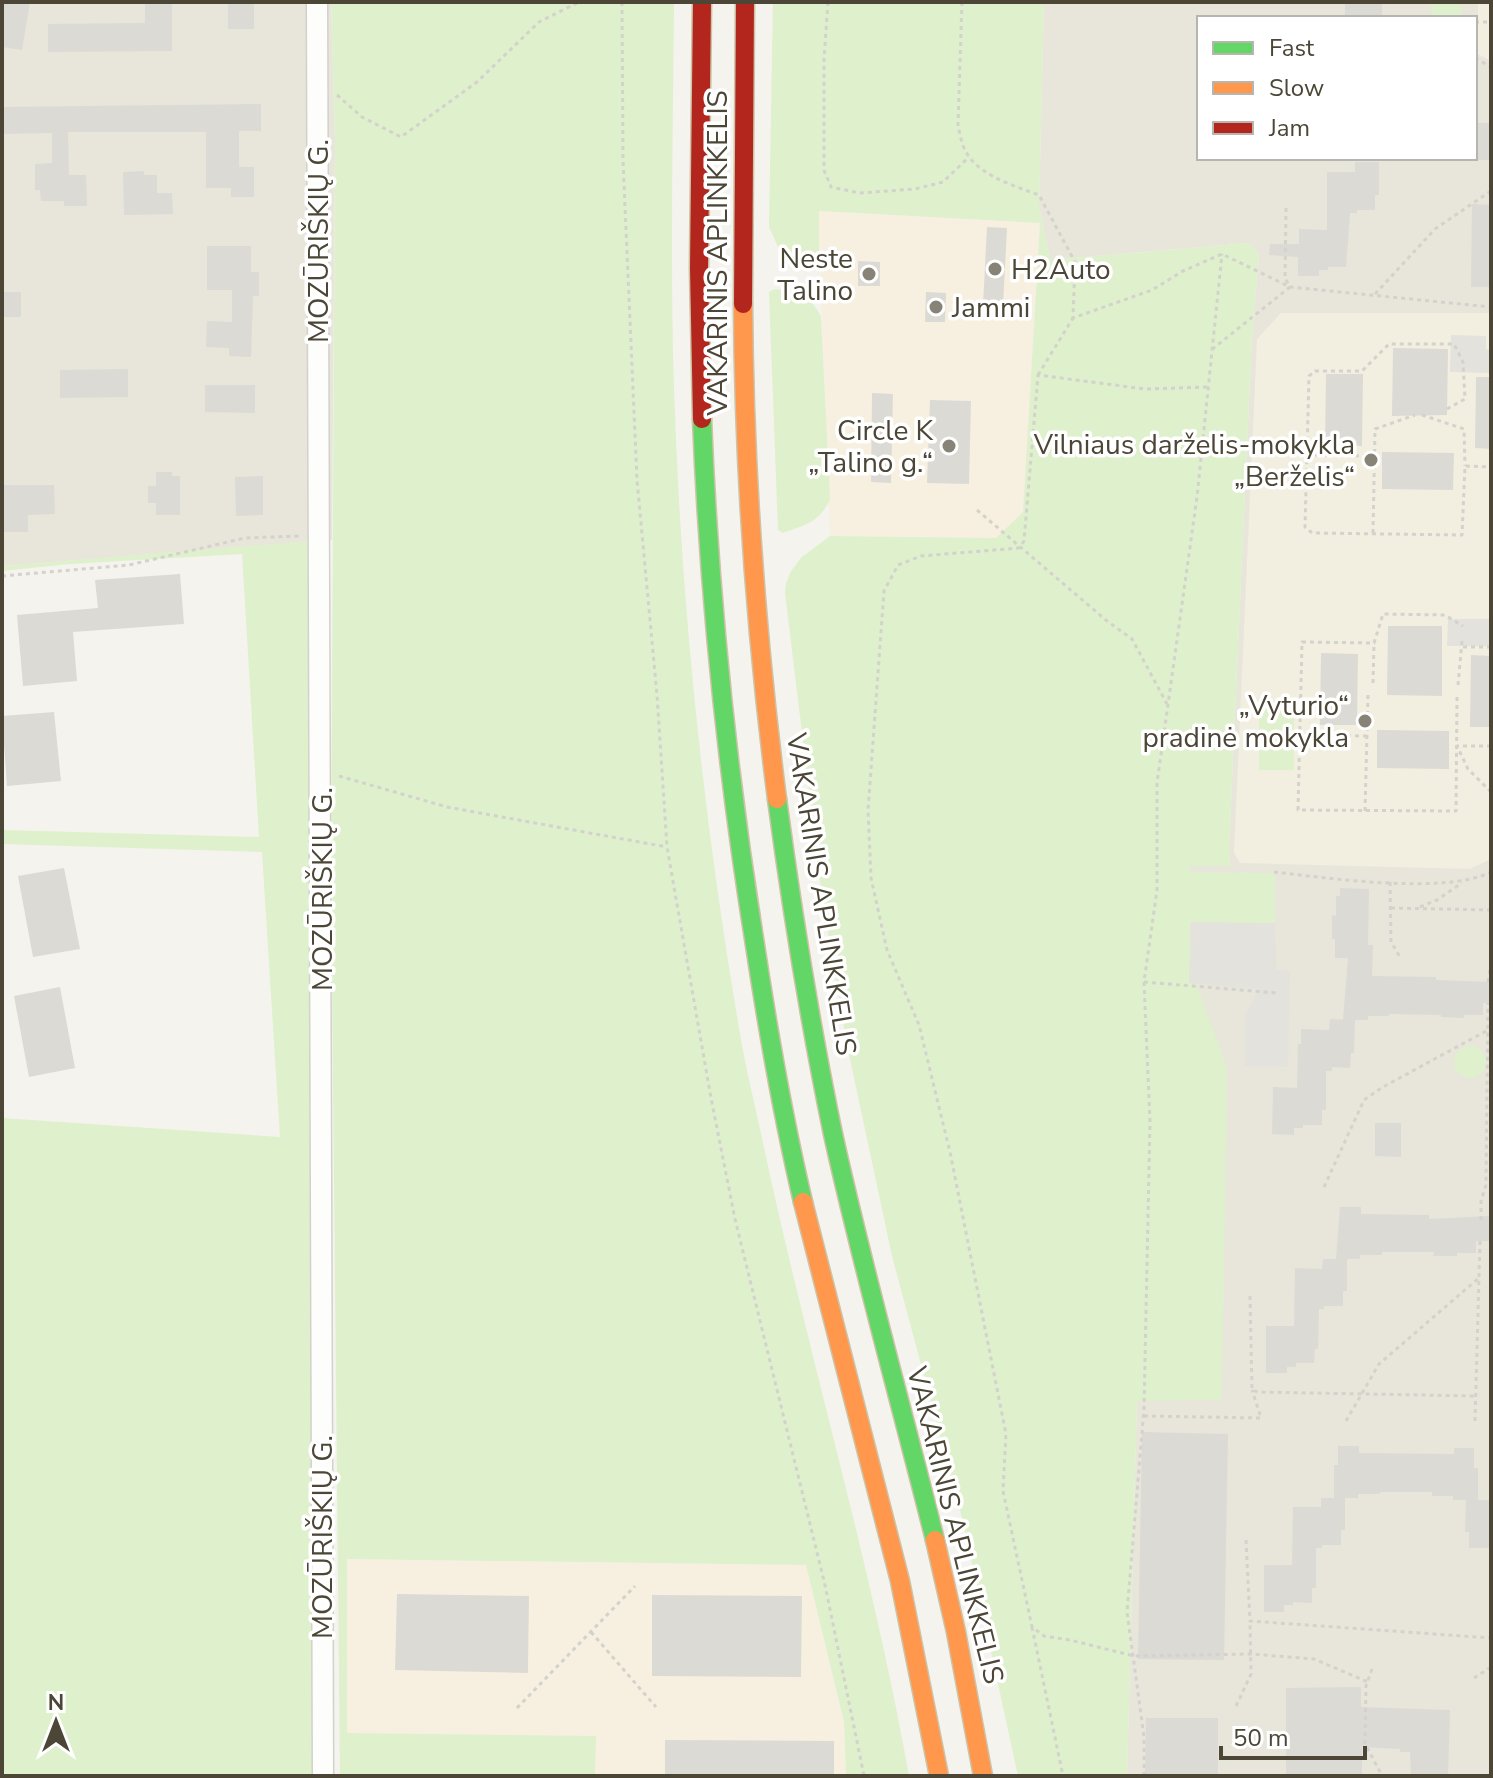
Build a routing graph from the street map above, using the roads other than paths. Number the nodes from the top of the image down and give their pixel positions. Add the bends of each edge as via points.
1 (317, 2) edge
2 (702, 2) edge
3 (745, 2) edge
4 (323, 1776) edge
5 (939, 1776) edge
6 (983, 1776) edge

1 - 4 street, MOZŪRIŠKIŲ G.
2 - 5 highway, VAKARINIS APLINKKELIS via 698,268 705,469 720,692 741,856 787,1131 900,1582
3 - 6 highway, VAKARINIS APLINKKELIS via 746,434 756,601 780,826 833,1132 938,1550

